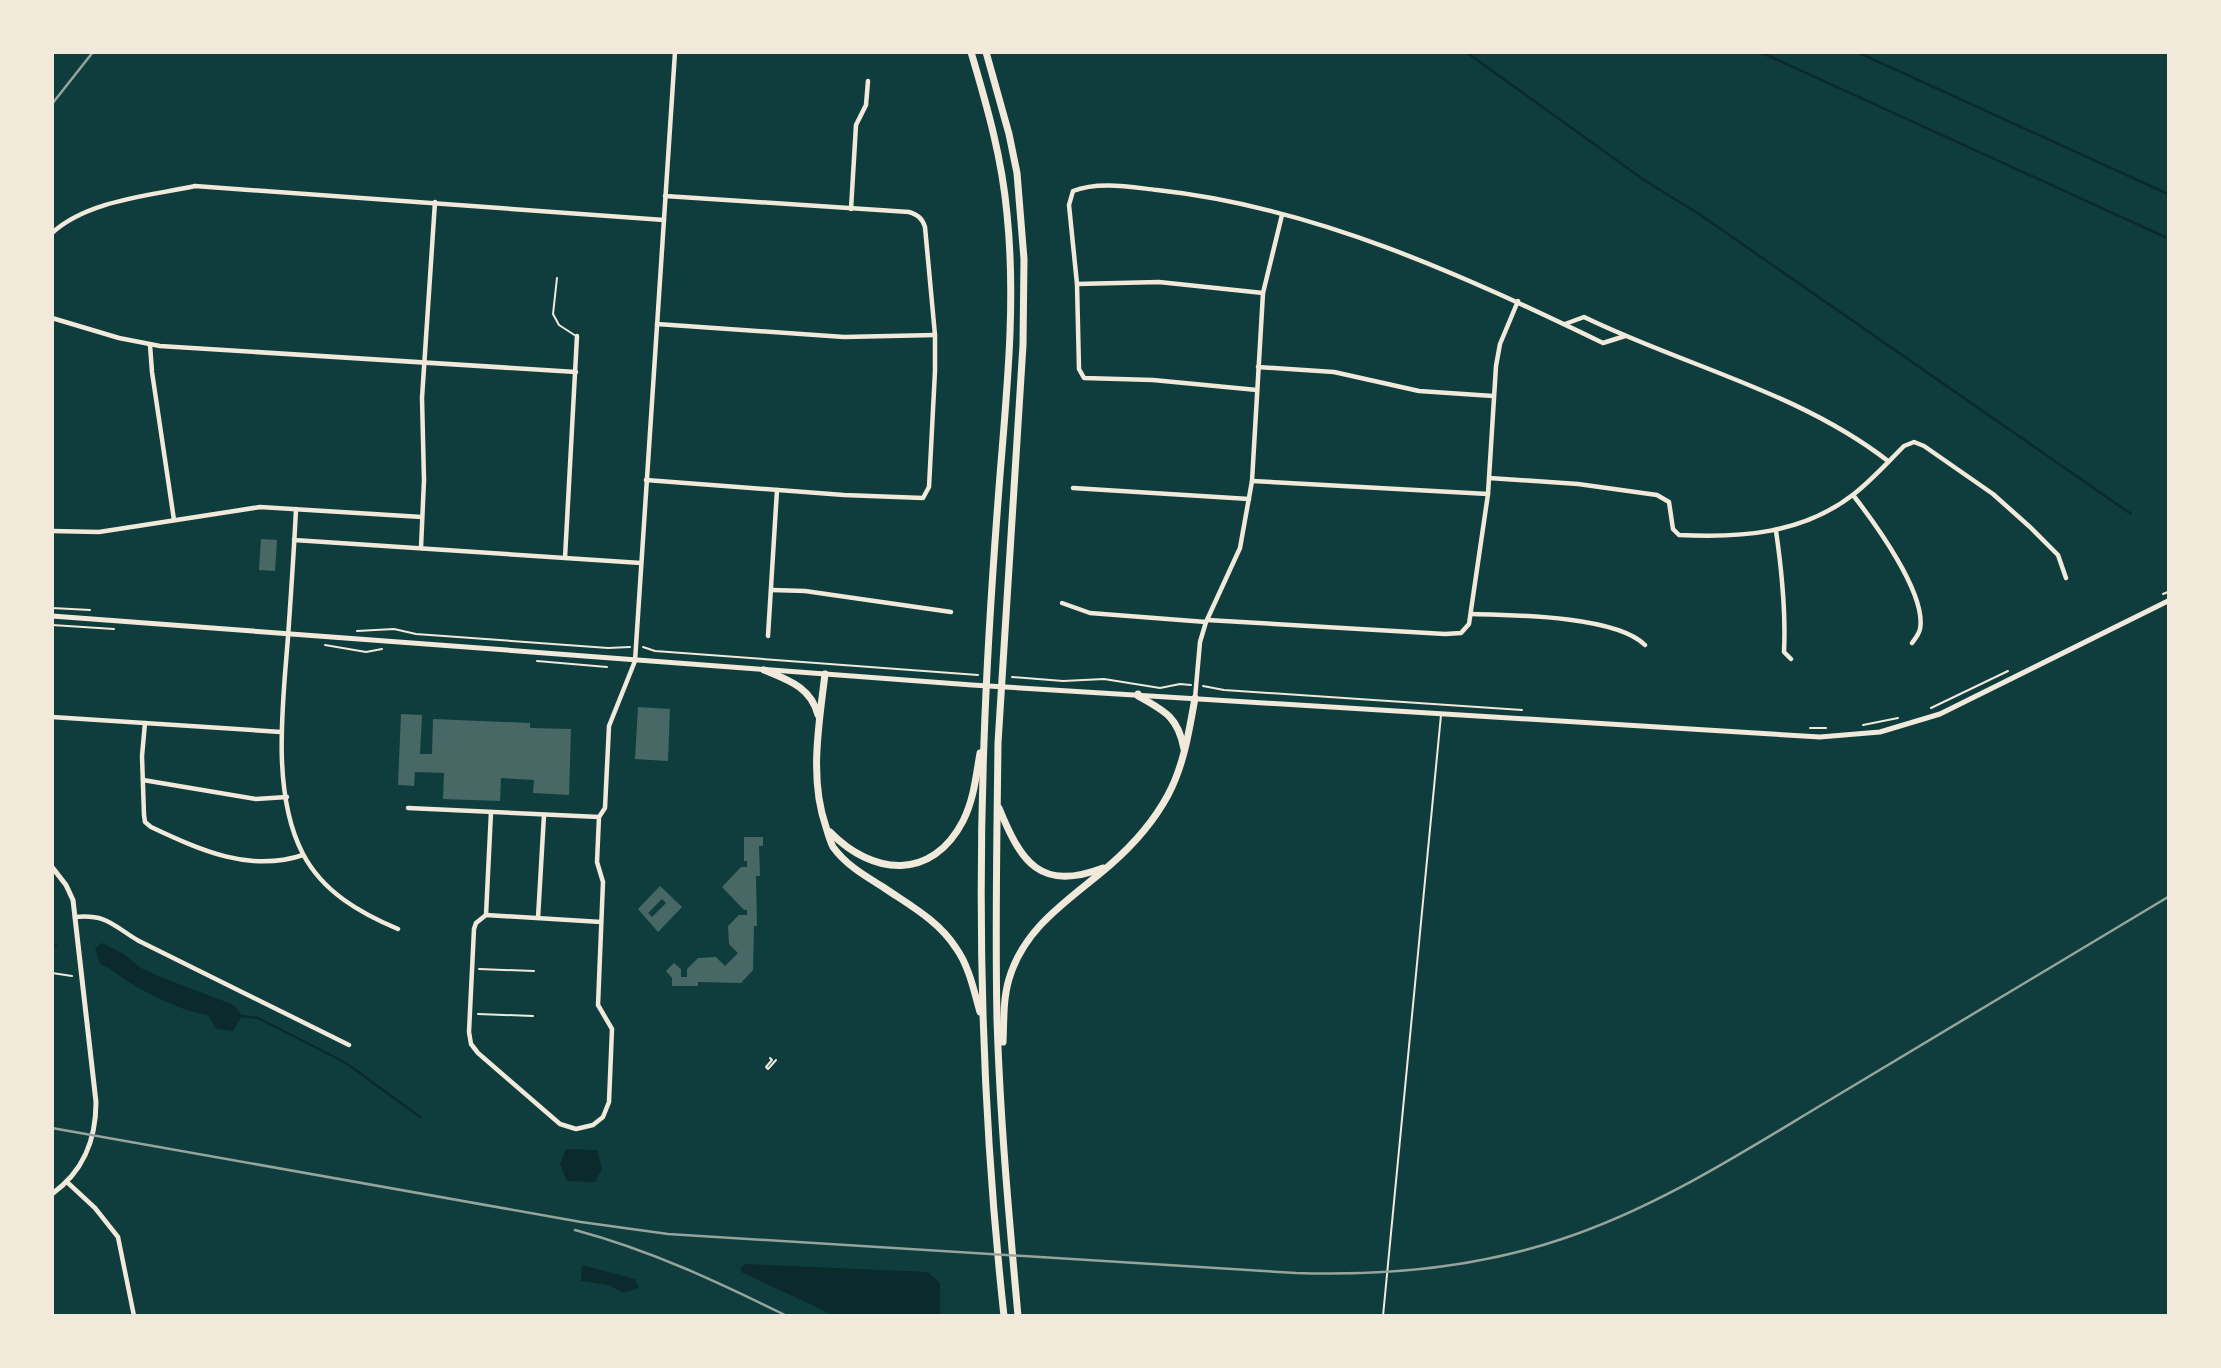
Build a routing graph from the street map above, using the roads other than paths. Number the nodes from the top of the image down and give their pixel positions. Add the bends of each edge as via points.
1 (675, 52) edge
2 (971, 52) edge
3 (986, 52) edge
4 (868, 81) dead end
5 (665, 196) junction
6 (435, 202) junction
7 (851, 209) junction
8 (1282, 215) junction
9 (664, 220) junction
10 (52, 233) edge
11 (556, 278) dead end
12 (1077, 284) junction
13 (1263, 293) junction
14 (1518, 301) junction
15 (52, 318) edge
16 (657, 324) junction
17 (1564, 324) junction
18 (935, 335) junction
19 (577, 336) joint
20 (1625, 336) junction
21 (150, 345) junction
22 (425, 363) junction
23 (1258, 367) junction
24 (576, 372) junction
25 (1257, 390) junction
26 (1493, 396) junction
27 (1888, 461) junction
28 (1489, 478) junction
29 (646, 480) junction
30 (1252, 481) junction
31 (1073, 488) dead end
32 (777, 490) junction
33 (1488, 494) junction
34 (1853, 495) junction
35 (1249, 499) junction
36 (296, 509) junction
37 (422, 517) junction
38 (174, 520) junction
39 (52, 531) edge
40 (1776, 531) junction
41 (294, 540) junction
42 (421, 548) junction
43 (565, 558) junction
44 (641, 563) junction
45 (2066, 578) dead end
46 (772, 590) junction
47 (2168, 601) edge
48 (1062, 603) dead end
49 (951, 612) dead end
50 (1472, 614) junction
51 (52, 616) edge
52 (1207, 621) junction
53 (288, 633) junction
54 (768, 636) dead end
55 (1912, 643) dead end
56 (1645, 645) dead end
57 (1791, 659) dead end
58 (635, 661) junction
59 (764, 670) junction
60 (825, 674) junction
61 (1138, 694) junction
62 (1195, 698) junction
63 (1441, 714) junction
64 (52, 717) edge
65 (145, 723) junction
66 (820, 723) junction
67 (281, 732) junction
68 (984, 743) junction
69 (1185, 753) junction
70 (143, 780) junction
71 (287, 797) junction
72 (998, 803) junction
73 (408, 808) dead end
74 (491, 812) junction
75 (544, 815) junction
76 (599, 817) junction
77 (827, 828) junction
78 (303, 855) junction
79 (1110, 865) junction
80 (52, 867) edge
81 (485, 915) junction
82 (75, 917) junction
83 (538, 918) junction
84 (600, 922) junction
85 (398, 929) dead end
86 (983, 1020) junction
87 (349, 1045) dead end
88 (1000, 1067) junction
89 (68, 1182) junction
90 (52, 1194) edge
91 (134, 1315) edge
92 (1003, 1315) edge
93 (1018, 1315) edge
94 (1383, 1315) edge

1 - 5 street
2 - 68 highway via 998,149 1010,259 1008,377
3 - 72 highway via 1017,173 1024,259
4 - 7 street via 866,106 856,125
5 - 7 street
5 - 9 street
6 - 9 street
6 - 10 street via 195,186 111,205 72,219
6 - 22 street
7 - 18 street via 909,212 922,219
8 - 12 street via 1184,193 1087,186 1073,191 1069,205
8 - 13 street
8 - 14 street via 1410,256
9 - 16 street
11 - 19 lane via 553,314 559,326
12 - 13 street via 1159,282
12 - 25 street via 1079,369 1084,378
13 - 23 street
14 - 17 street
14 - 26 street via 1500,344
15 - 21 street
16 - 18 street via 844,337
16 - 29 street
17 - 20 street via 1584,317
17 - 20 street via 1603,343
18 - 32 street via 929,487 923,498
19 - 24 street
20 - 27 street via 1786,401
21 - 22 street
21 - 38 street
22 - 24 street
22 - 37 street
23 - 25 street
23 - 26 street via 1334,372 1419,391
24 - 43 street
25 - 30 street
26 - 28 street
27 - 34 street
27 - 45 street via 1913,442 1924,446 1993,494 2030,527 2058,555
28 - 33 street
28 - 40 street via 1657,495 1669,502 1679,535 1726,537
29 - 32 street
29 - 44 street
30 - 33 street
30 - 35 street
31 - 35 street
32 - 46 street
33 - 50 street
34 - 40 street via 1821,515
34 - 55 street via 1889,542 1914,598 1920,630
35 - 52 street via 1240,548
36 - 37 street
36 - 38 street via 260,507
36 - 41 street
37 - 42 street
38 - 39 street via 99,532
40 - 57 street via 1786,619 1784,652
41 - 42 street
41 - 53 street
42 - 43 street
43 - 44 street
44 - 58 street
46 - 49 street
46 - 54 street
47 - 63 street via 1940,714 1880,732 1783,736
48 - 52 street via 1090,613
50 - 52 street via 1461,633 1445,634
50 - 56 street via 1580,622 1612,628
51 - 53 street
52 - 62 street via 1200,642
53 - 58 street
53 - 67 street
58 - 59 street
58 - 76 street via 611,720 605,808
59 - 60 street
59 - 66 highway via 805,691 816,706
60 - 61 street
60 - 66 highway
61 - 62 street
61 - 69 highway via 1172,717
62 - 63 street
62 - 69 highway
63 - 94 lane
64 - 65 street
65 - 67 street
65 - 70 street
66 - 77 highway via 817,798
67 - 71 street
68 - 77 highway via 964,819 955,835 928,858 893,866 872,862 842,844
68 - 86 highway
69 - 79 highway via 1156,814
70 - 71 street via 256,799
70 - 78 street via 145,822 151,827 237,861 273,862
71 - 78 street
72 - 79 highway via 1015,845 1041,871 1060,877 1081,876
72 - 88 highway
73 - 74 street
74 - 75 street
74 - 81 street
75 - 76 street
75 - 83 street
76 - 84 street
77 - 86 highway via 832,845 844,859 944,931 966,968
78 - 85 street via 347,904
79 - 88 highway via 1040,923 1018,958 1005,999
80 - 82 street via 73,900
81 - 83 street
81 - 84 street via 474,929 471,1044 560,1124 576,1129 603,1117 608,1102 612,1028 598,1005
82 - 87 street via 92,915 107,920 139,941
82 - 89 street via 95,1124 86,1155
83 - 84 street
86 - 92 highway
88 - 93 highway
89 - 90 street
89 - 91 street via 118,1237

